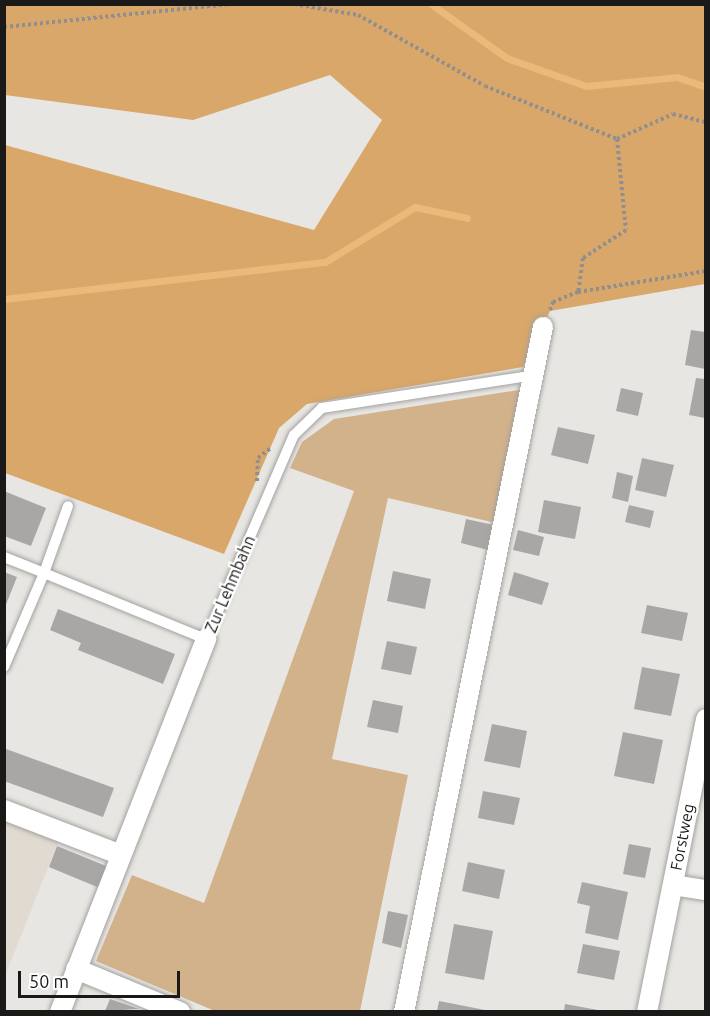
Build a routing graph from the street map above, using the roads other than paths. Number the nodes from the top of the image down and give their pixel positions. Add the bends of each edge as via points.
1 (543, 327) road end
2 (534, 375) junction
3 (68, 506) dead end
4 (4, 557) edge
5 (44, 573) junction
6 (206, 639) junction
7 (4, 667) edge
8 (705, 719) edge
9 (4, 810) edge
10 (121, 855) junction
11 (673, 885) junction
12 (705, 890) edge
13 (76, 969) junction
14 (58, 1010) edge
15 (180, 1011) edge
16 (404, 1011) edge
17 (647, 1011) edge

1 - 2 street
2 - 6 lane, Zur Lehmbahn via 322,408 294,435
2 - 16 street
3 - 5 lane
4 - 5 lane
5 - 6 lane
5 - 7 lane
6 - 10 street, Zur Lehmbahn
8 - 11 street, Forstweg
9 - 10 street
10 - 13 street, Zur Lehmbahn
11 - 12 street, Forstweg
11 - 17 street, Forstweg
13 - 14 street, Zur Lehmbahn
13 - 15 street

